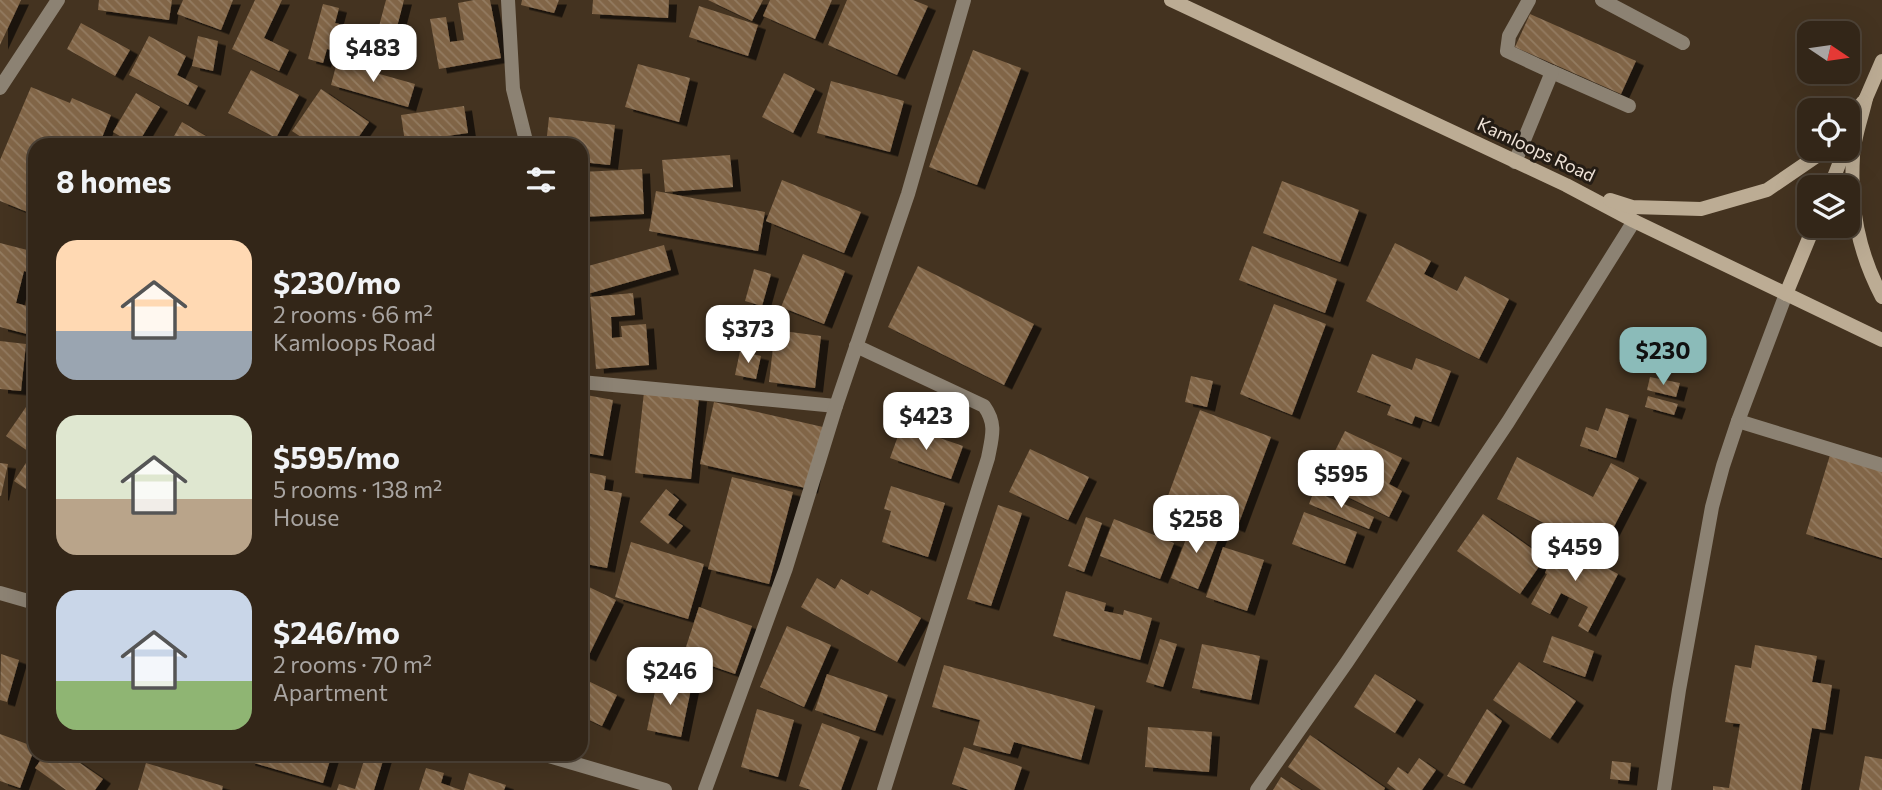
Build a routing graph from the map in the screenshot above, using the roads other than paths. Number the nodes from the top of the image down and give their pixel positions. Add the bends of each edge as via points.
1 (58, 0) edge
2 (508, 0) edge
3 (964, 0) edge
4 (1171, 0) edge
5 (1529, 0) edge
6 (1602, 0) edge
7 (1683, 43) dead end
8 (1882, 61) edge
9 (1552, 72) junction
10 (0, 88) edge
11 (1866, 98) junction
12 (1629, 106) dead end
13 (1860, 106) edge
14 (1860, 113) edge
15 (525, 138) edge
16 (1810, 161) edge
17 (1515, 162) junction
18 (1566, 185) junction
19 (1634, 221) junction
20 (1809, 238) edge
21 (1786, 294) junction
22 (1882, 297) edge
23 (1882, 340) edge
24 (856, 346) junction
25 (588, 383) edge
26 (836, 406) junction
27 (1738, 421) junction
28 (1882, 465) edge
29 (0, 593) edge
30 (28, 601) edge
31 (565, 761) edge
32 (665, 790) edge
33 (705, 790) edge
34 (884, 790) edge
35 (1257, 790) edge
36 (1664, 790) edge

1 - 10 street
2 - 15 street via 513,89
3 - 24 street via 908,194
4 - 17 main road, Kamloops Road
5 - 9 street via 1508,36 1507,51
6 - 7 street
8 - 11 main road
9 - 12 street
9 - 17 street
11 - 13 main road
11 - 14 main road
11 - 22 main road via 1853,154 1853,212 1867,268
16 - 18 main road via 1768,190 1701,209 1632,207
17 - 18 main road, Kamloops Road
18 - 19 main road, Kamloops Road
19 - 21 main road, Kamloops Road
19 - 35 street via 1500,434
20 - 21 main road
21 - 23 main road, Kamloops Road
21 - 27 street
24 - 26 street
24 - 34 street via 984,405 994,430
25 - 26 street
26 - 33 street via 786,568
27 - 28 street
27 - 36 street via 1712,507
29 - 30 street
31 - 32 street

